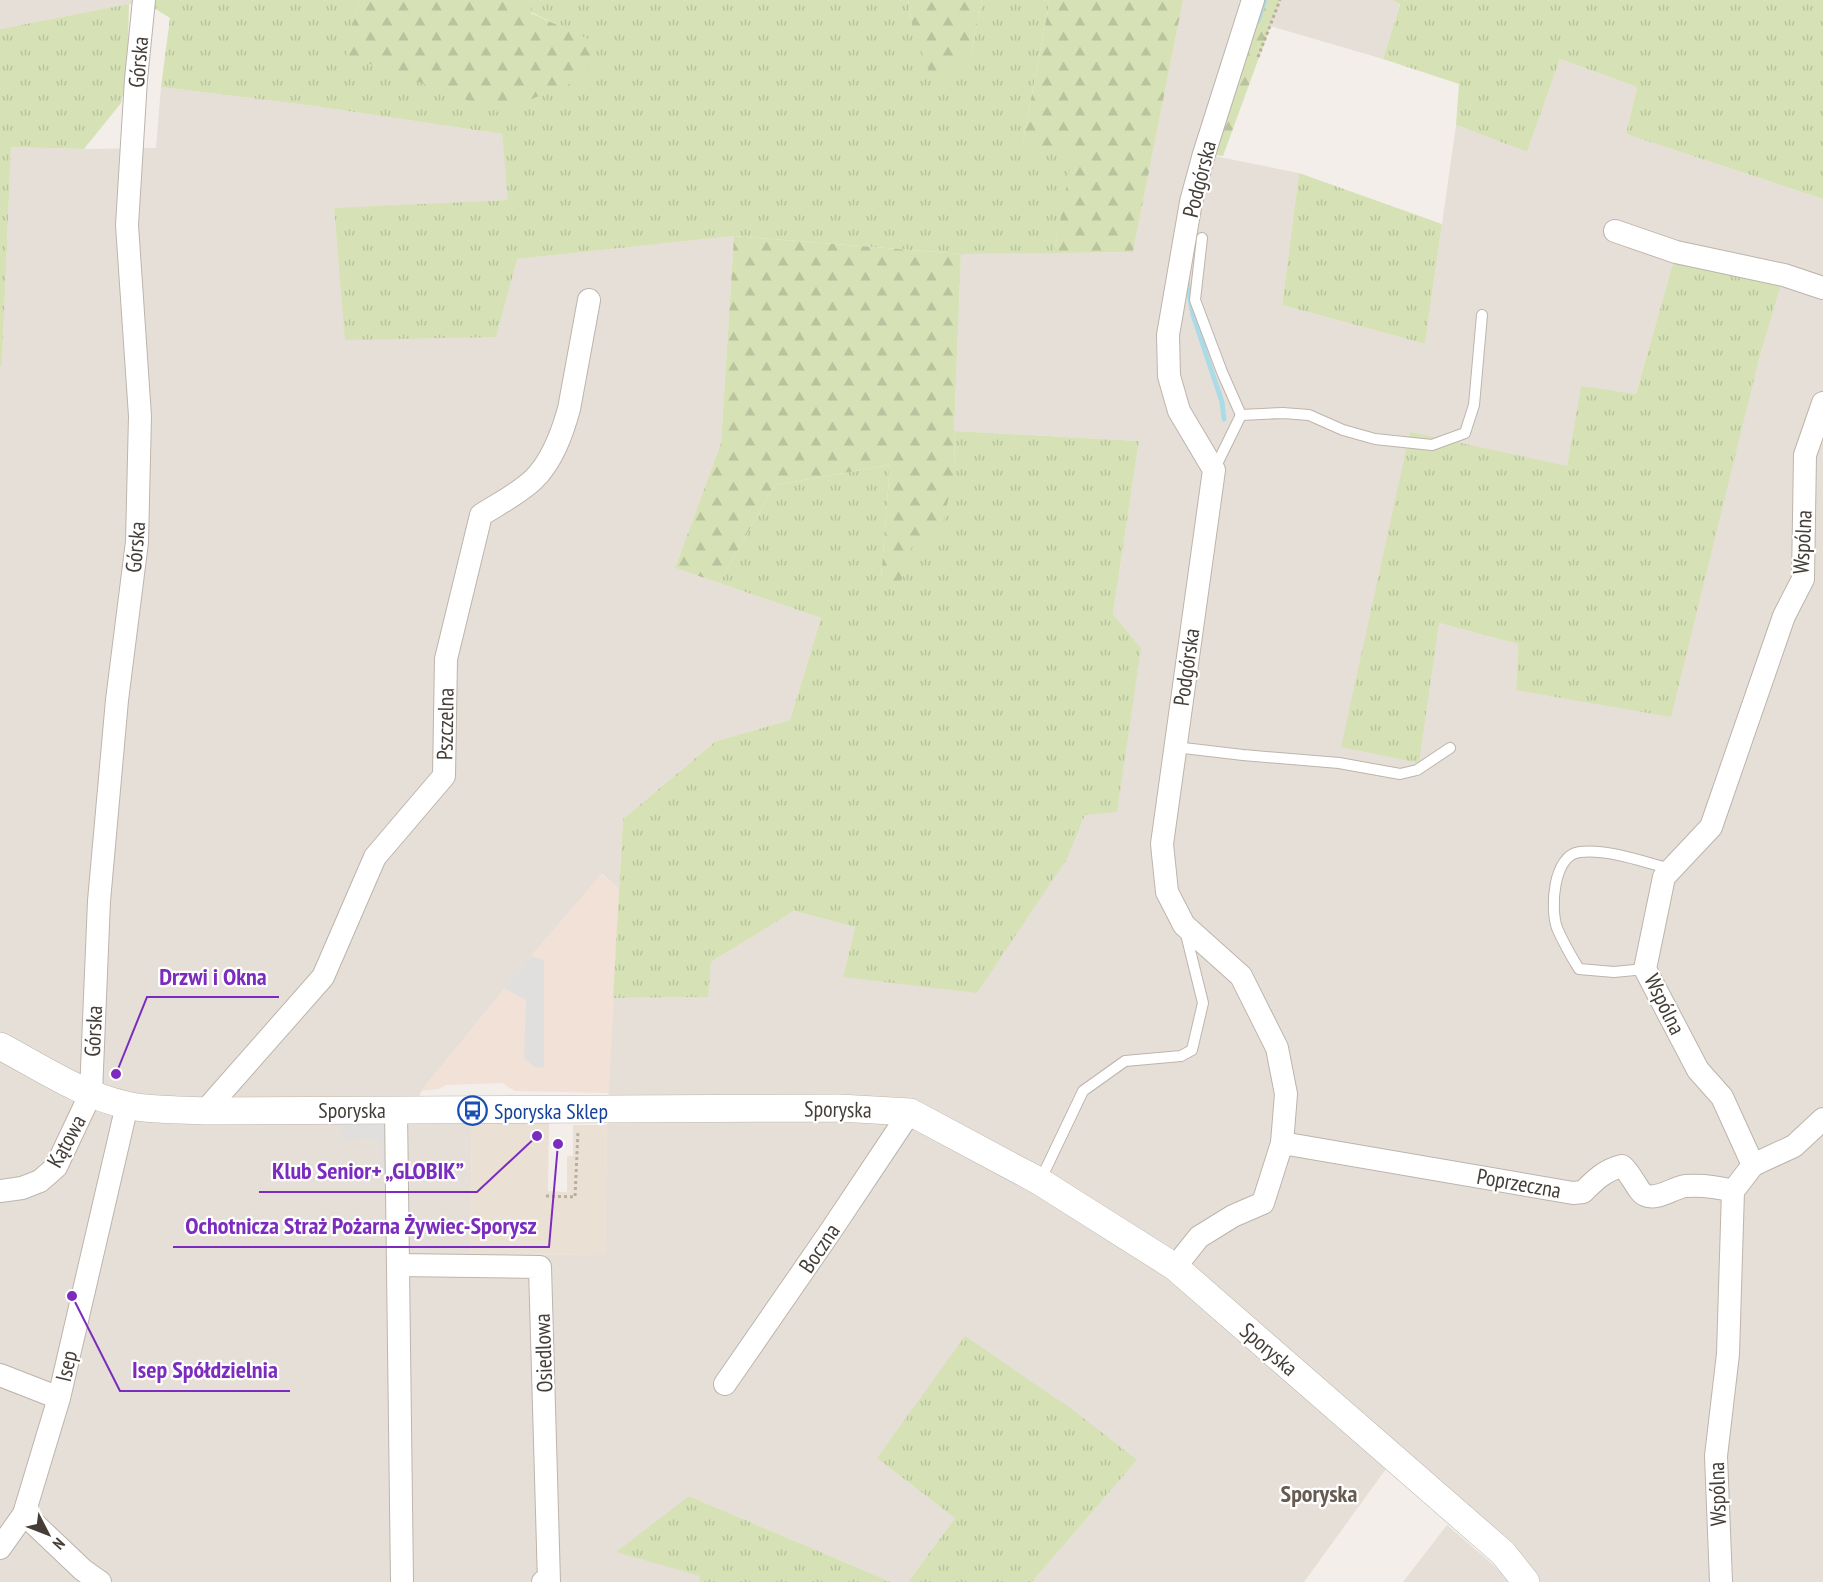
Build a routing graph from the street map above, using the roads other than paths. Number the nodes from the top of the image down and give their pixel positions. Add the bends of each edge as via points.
1 (144, 0) edge
2 (1253, 0) edge
3 (1615, 231) dead end
4 (1202, 238) dead end
5 (1823, 288) edge
6 (589, 300) dead end
7 (1482, 315) dead end
8 (1823, 403) edge
9 (1241, 415) junction
10 (1214, 470) junction
11 (1813, 580) edge
12 (1174, 747) junction
13 (1450, 748) dead end
14 (1671, 869) junction
15 (1184, 925) junction
16 (1645, 969) junction
17 (0, 1046) edge
18 (90, 1094) junction
19 (127, 1106) junction
20 (396, 1110) junction
21 (205, 1111) junction
22 (910, 1112) junction
23 (1823, 1119) edge
24 (1282, 1143) junction
25 (1753, 1165) junction
26 (1039, 1182) junction
27 (0, 1191) edge
28 (1733, 1191) junction
29 (398, 1265) junction
30 (1175, 1267) junction
31 (0, 1375) edge
32 (725, 1384) dead end
33 (59, 1398) junction
34 (24, 1514) junction
35 (0, 1548) edge
36 (402, 1579) edge
37 (100, 1582) edge
38 (543, 1582) edge
39 (549, 1582) edge
40 (1526, 1582) edge
41 (1721, 1582) edge

1 - 18 street, Górska via 127,225 140,416 137,543 117,700 99,901
2 - 10 street, Podgórska via 1191,202 1168,335 1169,376 1179,411
3 - 5 street via 1676,252 1784,275
4 - 9 lane via 1195,300
6 - 21 street, Pszczelna via 569,409 550,458 531,482 481,515 446,659 444,776 375,857 324,977
7 - 9 lane via 1474,405 1465,433 1432,445 1375,439 1309,415
8 - 11 street, Wspólna via 1805,454
9 - 10 lane
10 - 12 street, Podgórska
11 - 14 street, Wspólna via 1784,616 1711,827
12 - 13 lane via 1340,763 1400,774 1417,771
12 - 15 street, Podgórska via 1162,844 1167,892
14 - 16 street, Wspólna via 1664,877
14 - 16 lane via 1600,851 1577,852 1560,866 1553,896 1556,926 1580,969
15 - 24 street, Podgórska via 1241,976 1277,1048 1286,1094
15 - 26 lane via 1203,1003 1192,1050 1181,1056 1125,1061 1083,1091
16 - 25 street, Wspólna via 1698,1070 1722,1097
17 - 18 street, Sporyska
18 - 19 street, Sporyska
18 - 27 street, Kątowa via 56,1167 40,1181
19 - 21 street, Sporyska
19 - 33 street, Isep
20 - 21 street, Sporyska
20 - 22 street, Sporyska via 839,1108
20 - 29 street
22 - 26 street, Sporyska
22 - 32 street, Boczna
23 - 25 street via 1794,1146
24 - 28 street, Poprzeczna via 1574,1193 1583,1192 1600,1175 1622,1166 1646,1196 1684,1186
24 - 30 street, Podgórska via 1263,1203 1199,1237
25 - 28 street
26 - 30 street, Sporyska
28 - 41 street, Wspólna via 1728,1354 1716,1456
29 - 36 street
29 - 39 street, Osiedlowa via 540,1267
30 - 40 street, Sporyska via 1503,1553
31 - 33 street
33 - 34 street, Isep
34 - 35 street, Isep
34 - 37 street
38 - 39 street

